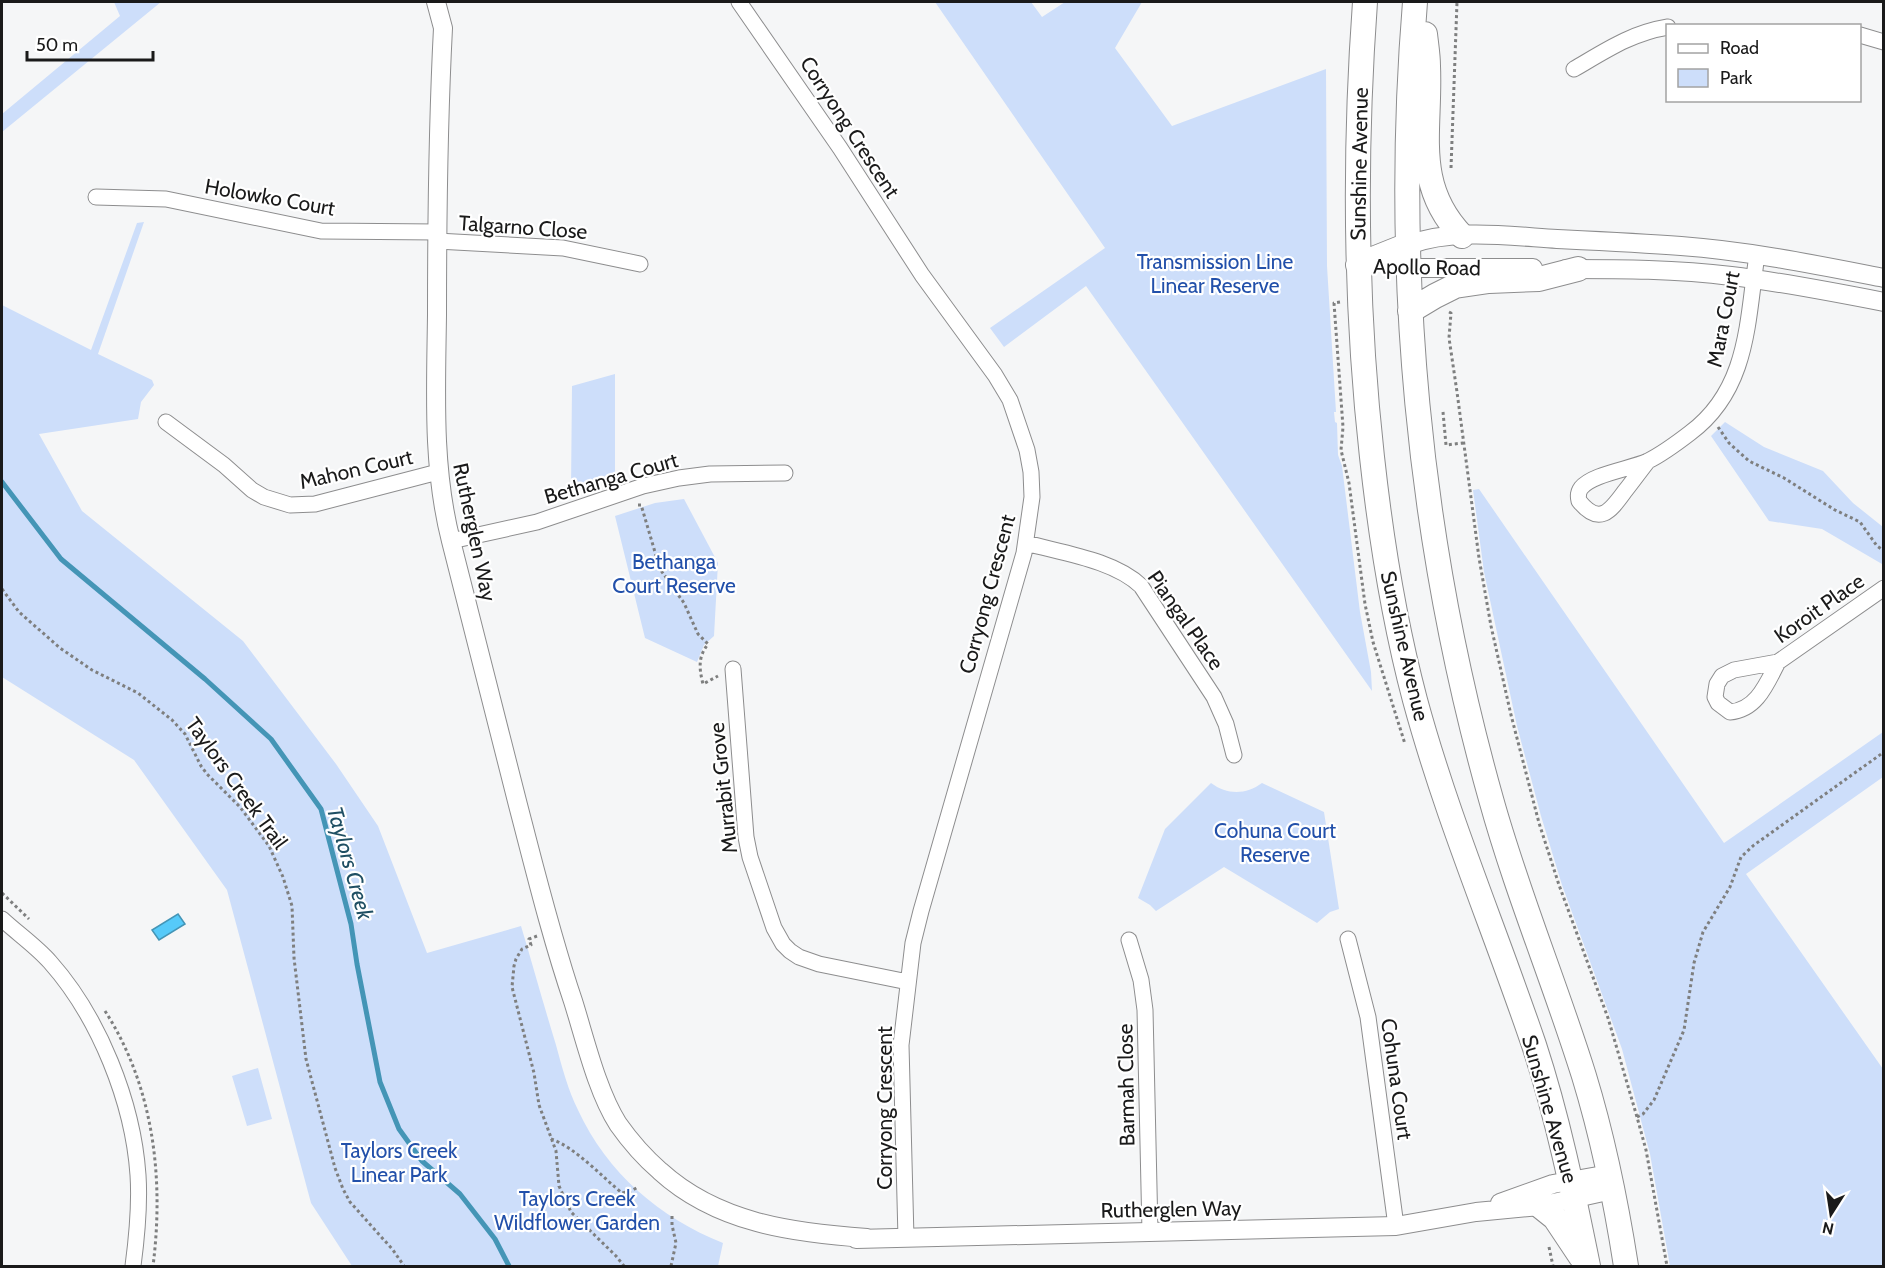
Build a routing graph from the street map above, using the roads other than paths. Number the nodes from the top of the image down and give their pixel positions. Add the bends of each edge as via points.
1 (436, 2) edge
2 (739, 2) edge
3 (1365, 2) edge
4 (1415, 2) edge
5 (1421, 2) edge
6 (1666, 27) edge
7 (1861, 35) edge
8 (1884, 42) edge
9 (1574, 69) dead end
10 (96, 197) dead end
11 (437, 236) junction
12 (1462, 236) junction
13 (1757, 255) junction
14 (1408, 257) junction
15 (640, 264) dead end
16 (1358, 265) junction
17 (1578, 269) junction
18 (1884, 278) edge
19 (1753, 279) junction
20 (1884, 302) edge
21 (1410, 311) junction
22 (166, 422) dead end
23 (1648, 461) dead end
24 (438, 472) junction
25 (785, 473) dead end
26 (451, 541) junction
27 (1026, 543) junction
28 (1884, 588) edge
29 (1778, 662) dead end
30 (734, 669) road end
31 (1234, 755) dead end
32 (2, 919) edge
33 (1348, 939) dead end
34 (1129, 940) dead end
35 (908, 982) junction
36 (1611, 1182) junction
37 (1573, 1189) junction
38 (1540, 1206) junction
39 (1476, 1212) junction
40 (1396, 1226) junction
41 (1150, 1232) junction
42 (906, 1238) junction
43 (133, 1266) edge
44 (1588, 1266) edge
45 (1626, 1266) edge

1 - 11 street, Rutherglen Way via 443,28
2 - 27 street, Corryong Crescent via 1010,400 1031,472
3 - 16 main road, Sunshine Avenue via 1359,105
4 - 14 main road, Sunshine Avenue via 1408,118
5 - 12 main road via 1428,66 1429,172 1441,208
6 - 9 street via 1629,37
7 - 8 street
10 - 11 street, Holowko Court via 166,199 321,231
11 - 15 street, Talgarno Close via 563,248
11 - 24 street, Rutherglen Way
12 - 13 street, Apollo Road via 1681,246
12 - 14 street, Apollo Road via 1430,238
13 - 18 street, Apollo Road
13 - 19 street, Mara Court
14 - 16 main road, Apollo Road
14 - 17 street, Apollo Road
14 - 21 main road, Sunshine Avenue
16 - 37 main road, Sunshine Avenue via 1375,479 1388,574 1407,668 1436,771 1534,1046
17 - 19 street, Apollo Road via 1631,269
17 - 21 main road via 1539,279 1455,286
19 - 20 street, Apollo Road
19 - 23 street, Mara Court via 1738,368 1722,399 1691,433
21 - 36 main road, Sunshine Avenue via 1426,487 1467,709 1500,829 1585,1079
22 - 24 street, Mahon Court via 252,490 291,505 315,504
24 - 26 street, Rutherglen Way
25 - 26 street, Bethanga Court via 679,478 643,486 537,522
26 - 42 street, Rutherglen Way via 568,988 578,1050 598,1108 616,1140 651,1178 694,1209 729,1226 788,1241
27 - 31 street, Piangal Place via 1106,565 1132,577 1141,586 1214,697
27 - 35 street, Corryong Crescent via 921,911
28 - 29 street, Koroit Place
30 - 35 street, Murrabit Grove via 746,837 778,937 790,951 809,962
32 - 43 street via 49,962 82,1007 108,1055 135,1150 139,1202
33 - 40 street, Cohuna Court via 1368,1017
34 - 41 street, Barmah Close via 1145,1010
35 - 42 street, Corryong Crescent via 901,1045
36 - 37 street, Rutherglen Way
36 - 45 main road, Sunshine Avenue
37 - 38 street, Rutherglen Way
37 - 39 street, Rutherglen Way via 1553,1184
37 - 44 main road, Sunshine Avenue
38 - 39 street, Rutherglen Way
38 - 44 main road via 1555,1218
39 - 40 street, Rutherglen Way
40 - 41 street, Rutherglen Way
41 - 42 street, Rutherglen Way

